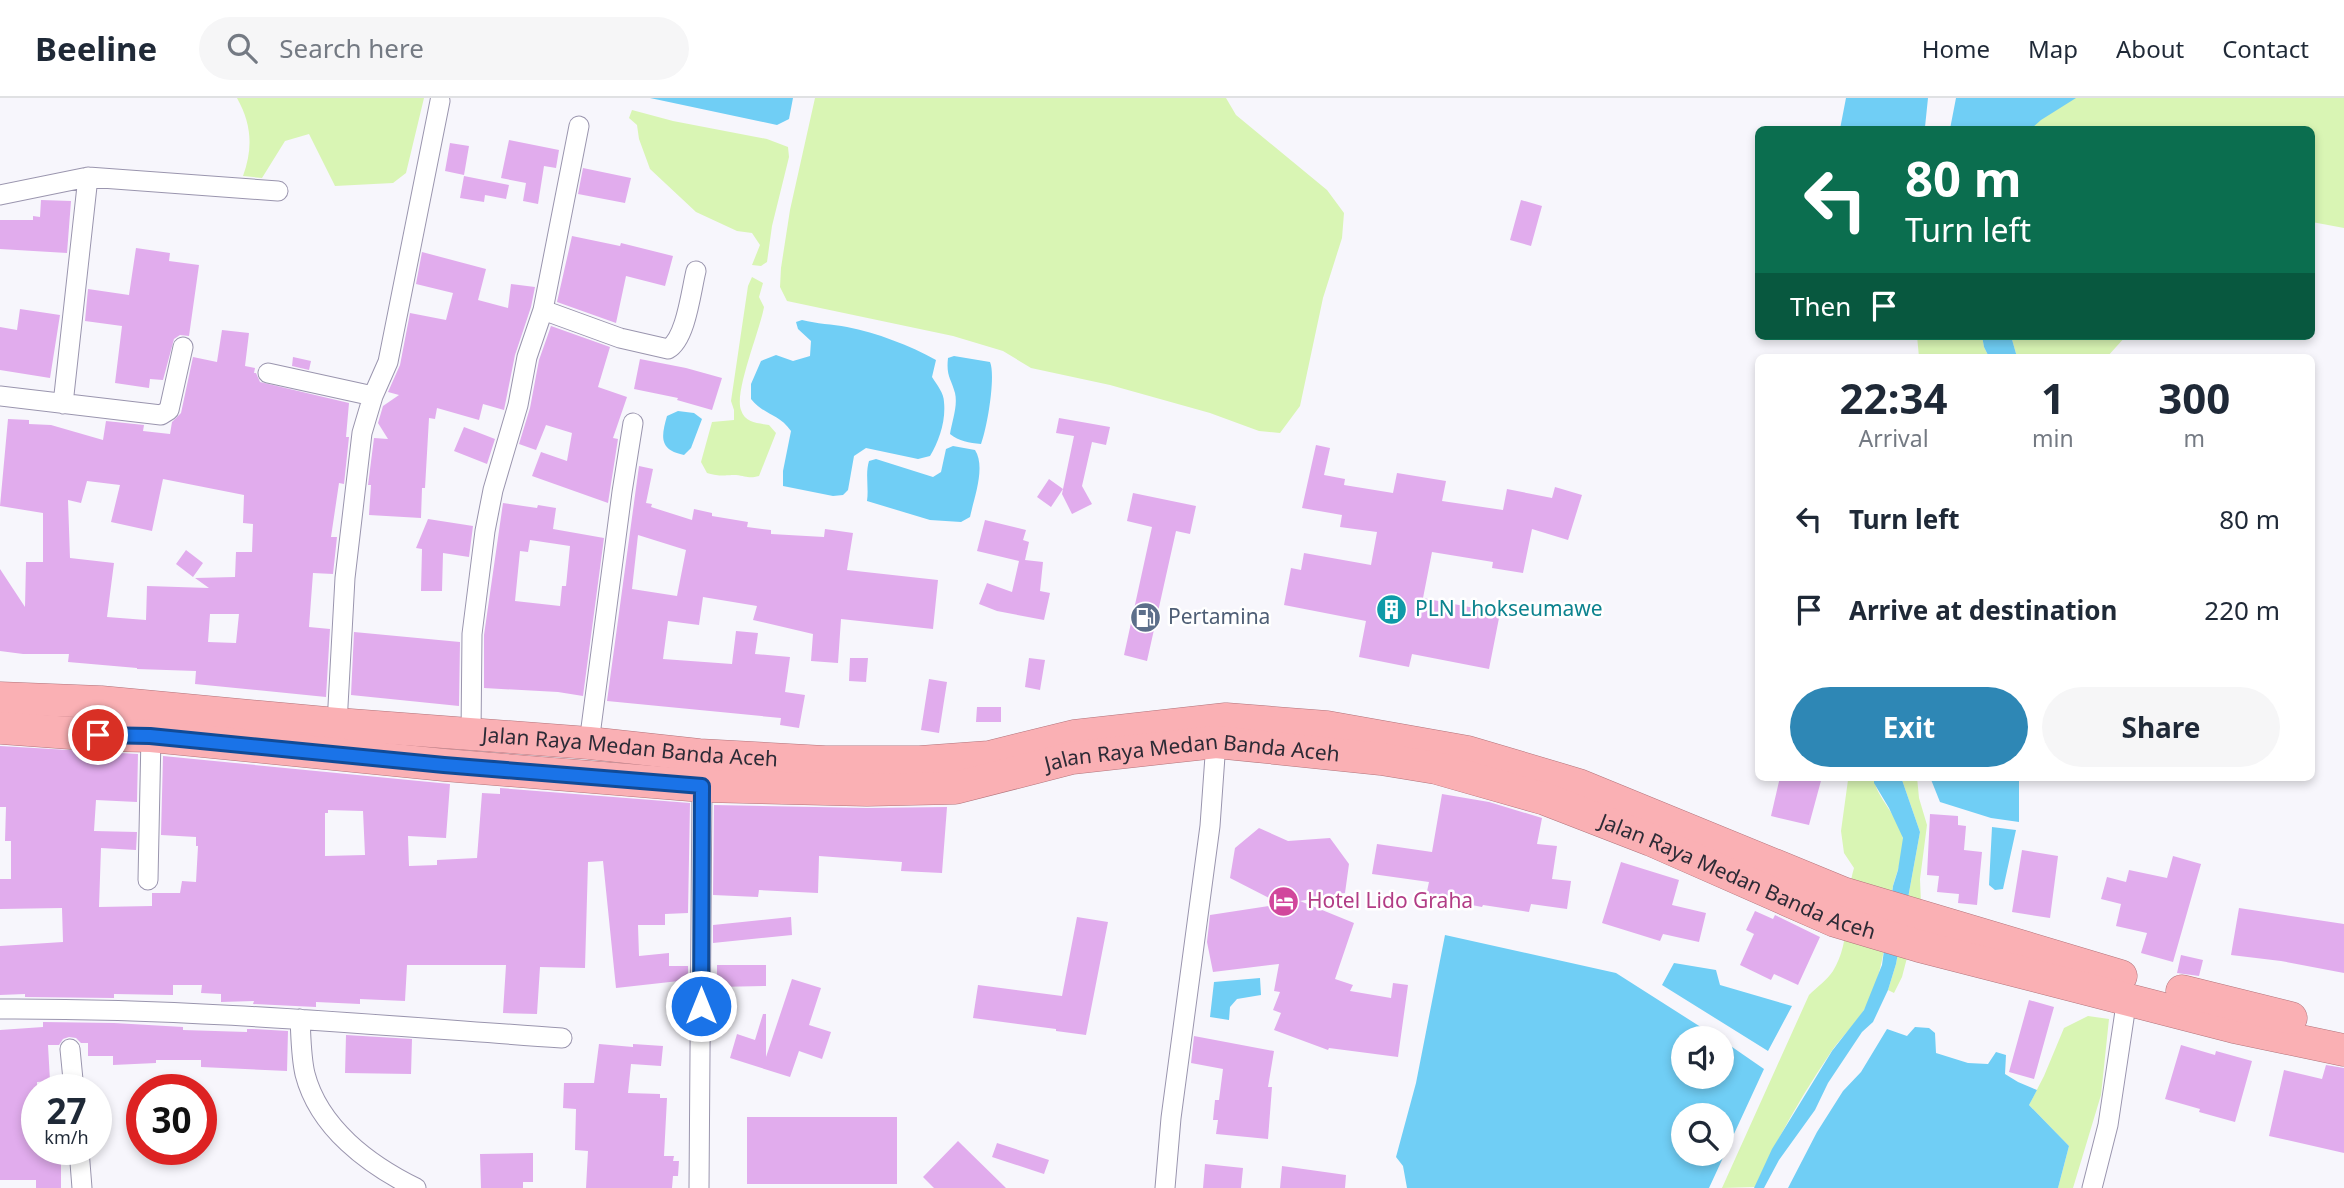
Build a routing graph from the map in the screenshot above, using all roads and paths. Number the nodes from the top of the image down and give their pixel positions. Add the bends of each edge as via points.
1 (440, 101) dead end
2 (579, 126) dead end
3 (88, 177) junction
4 (278, 191) dead end
5 (0, 195) edge
6 (696, 271) dead end
7 (543, 310) junction
8 (183, 347) dead end
9 (268, 373) dead end
10 (0, 396) edge
11 (373, 396) junction
12 (63, 404) junction
13 (633, 423) dead end
14 (0, 698) edge
15 (337, 724) junction
16 (0, 728) edge
17 (471, 734) junction
18 (150, 736) junction
19 (1216, 742) junction
20 (589, 743) junction
21 (702, 786) junction
22 (1655, 829) junction
23 (148, 880) dead end
24 (1923, 933) junction
25 (2127, 998) junction
26 (0, 1009) edge
27 (300, 1019) junction
28 (2344, 1029) edge
29 (562, 1038) dead end
30 (70, 1049) dead end
31 (2344, 1050) edge
32 (72, 1074) edge
33 (80, 1165) edge
34 (82, 1188) edge
35 (416, 1188) edge
36 (699, 1188) edge
37 (1165, 1188) edge
38 (2092, 1188) edge

1 - 11 street via 388,362
2 - 7 street
3 - 4 street
3 - 5 street
3 - 12 street
6 - 7 street via 682,332 668,349 620,338
7 - 17 street via 527,357 485,531 472,634
8 - 12 street via 166,414
9 - 11 street
10 - 12 street
11 - 15 street via 362,433 347,565
13 - 20 street
14 - 15 highway, Jalan Raya Medan Banda Aceh via 101,702
15 - 17 highway, Jalan Raya Medan Banda Aceh
16 - 18 highway, Jalan Raya Medan Banda Aceh
17 - 20 highway, Jalan Raya Medan Banda Aceh
18 - 21 highway, Jalan Raya Medan Banda Aceh
18 - 23 street
19 - 21 highway, Jalan Raya Medan Banda Aceh via 1072,758 955,788
19 - 22 highway, Jalan Raya Medan Banda Aceh via 1436,768
19 - 37 street via 1210,826
20 - 22 highway, Jalan Raya Medan Banda Aceh via 699,755 920,762 989,757 1074,736 1226,719 1327,727 1468,752 1579,785
21 - 36 street
22 - 24 highway, Jalan Raya Medan Banda Aceh via 1839,907
24 - 25 highway, Jalan Raya Medan Banda Aceh
24 - 28 highway, Jalan Raya Medan Banda Aceh
25 - 31 highway, Jalan Raya Medan Banda Aceh
25 - 38 street via 2108,1125
26 - 27 street
27 - 29 street
27 - 35 street via 305,1073 322,1111 368,1161
30 - 32 street
33 - 34 street

